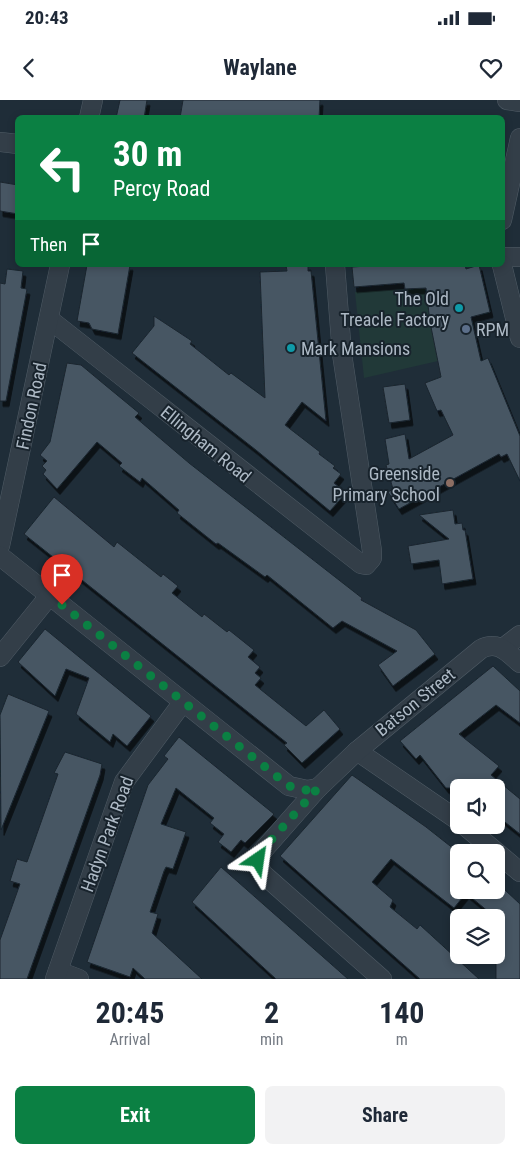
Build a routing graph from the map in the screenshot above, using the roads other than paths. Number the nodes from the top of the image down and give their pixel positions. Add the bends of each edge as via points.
1 (93, 100) edge
2 (508, 100) edge
3 (520, 102) edge
4 (90, 115) edge
5 (520, 138) edge
6 (0, 142) edge
7 (15, 144) edge
8 (506, 188) edge
9 (505, 257) edge
10 (520, 257) edge
11 (60, 267) edge
12 (335, 267) edge
13 (502, 267) edge
14 (49, 319) junction
15 (520, 338) edge
16 (0, 546) edge
17 (0, 556) edge
18 (50, 595) junction
19 (520, 635) edge
20 (502, 648) junction
21 (0, 657) edge
22 (520, 663) edge
23 (183, 702) junction
24 (357, 750) junction
25 (318, 788) junction
26 (450, 815) edge
27 (475, 834) edge
28 (520, 872) edge
29 (56, 975) edge
30 (79, 979) edge
31 (382, 979) edge

1 - 4 street
2 - 3 street
5 - 8 street
6 - 7 street
9 - 10 street
11 - 14 street, Findon Road
12 - 14 street, Ellingham Road via 342,354 372,551 372,558 366,565 267,493
13 - 15 street
14 - 16 street, Findon Road
17 - 18 street
18 - 21 street
18 - 23 street
19 - 20 street, Batson Street
20 - 22 street
20 - 24 street, Batson Street via 491,645 481,649
23 - 25 street via 289,786 306,790
23 - 29 street, Hadyn Park Road via 124,782
24 - 25 street, Batson Street
24 - 26 street
25 - 31 street, Batson Street via 263,849 258,865 263,874
27 - 28 street
29 - 30 street

